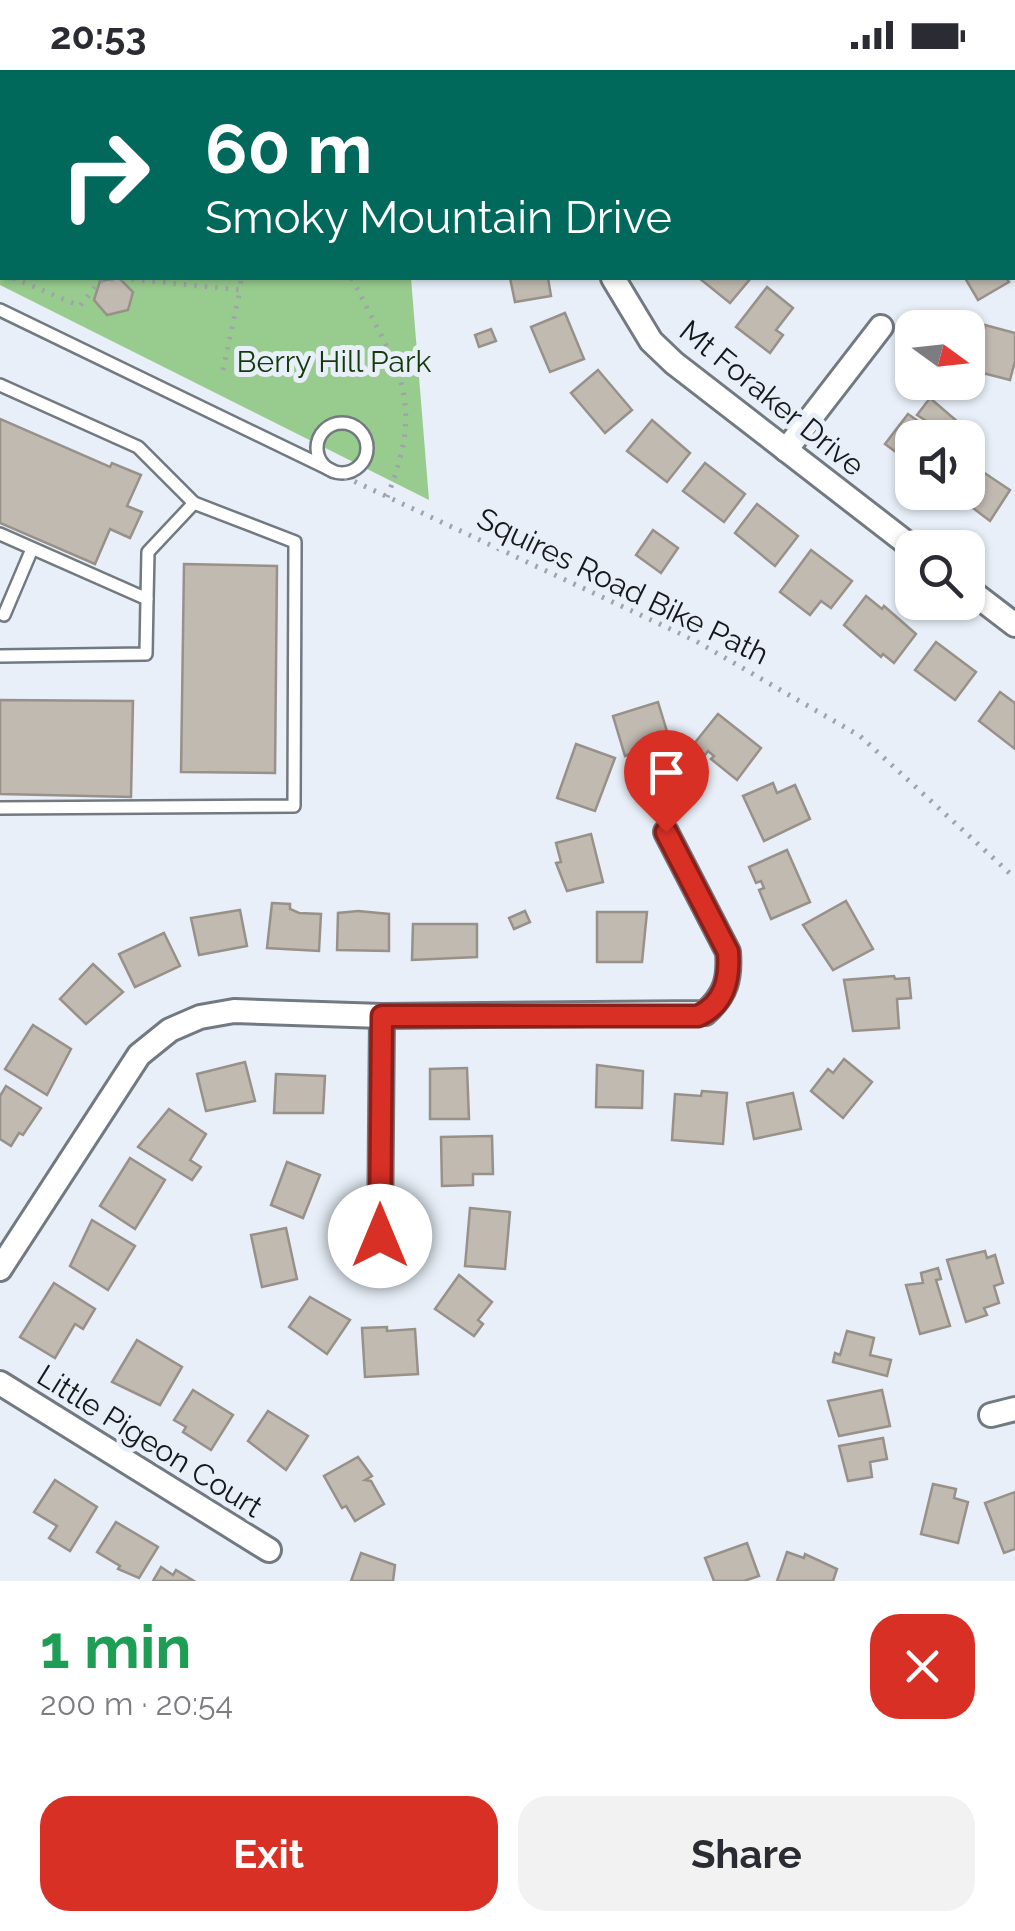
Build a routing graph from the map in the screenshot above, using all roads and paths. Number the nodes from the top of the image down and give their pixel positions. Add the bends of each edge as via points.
1 (18, 280) edge
2 (106, 280) edge
3 (139, 280) edge
4 (241, 280) edge
5 (353, 280) edge
6 (614, 280) edge
7 (240, 290) junction
8 (0, 310) edge
9 (881, 327) dead end
10 (224, 370) dead end
11 (0, 385) edge
12 (786, 450) junction
13 (333, 472) junction
14 (387, 496) junction
15 (194, 503) junction
16 (895, 533) edge
17 (0, 534) edge
18 (32, 548) junction
19 (147, 599) junction
20 (985, 602) edge
21 (1, 619) edge
22 (1015, 625) edge
23 (0, 656) edge
24 (0, 808) edge
25 (666, 832) dead end
26 (1015, 878) edge
27 (382, 1016) junction
28 (380, 1236) dead end
29 (0, 1268) edge
30 (0, 1383) edge
31 (1015, 1409) edge
32 (991, 1415) dead end
33 (268, 1550) dead end

1 - 2 path via 80,306
3 - 7 path
4 - 7 path
5 - 14 path via 408,403 402,461
6 - 12 street, Mt Foraker Drive via 651,340
7 - 10 path
8 - 13 lane
9 - 12 street
11 - 15 lane via 138,447
12 - 16 street, Mt Foraker Drive
13 - 13 lane via 356,469 366,457 364,435 351,424 334,424 321,436 320,460
13 - 14 path, Squires Road Bike Path
14 - 26 path, Squires Road Bike Path via 694,640 860,736
15 - 19 lane via 148,552
15 - 24 lane via 295,542 294,806
17 - 18 lane
18 - 19 lane
18 - 21 lane
19 - 23 lane via 146,654
20 - 22 street
25 - 27 street via 728,952 730,974 705,1012
27 - 28 street
27 - 29 street via 234,1011 170,1030 139,1055 106,1100
30 - 33 street, Little Pigeon Court
31 - 32 street

